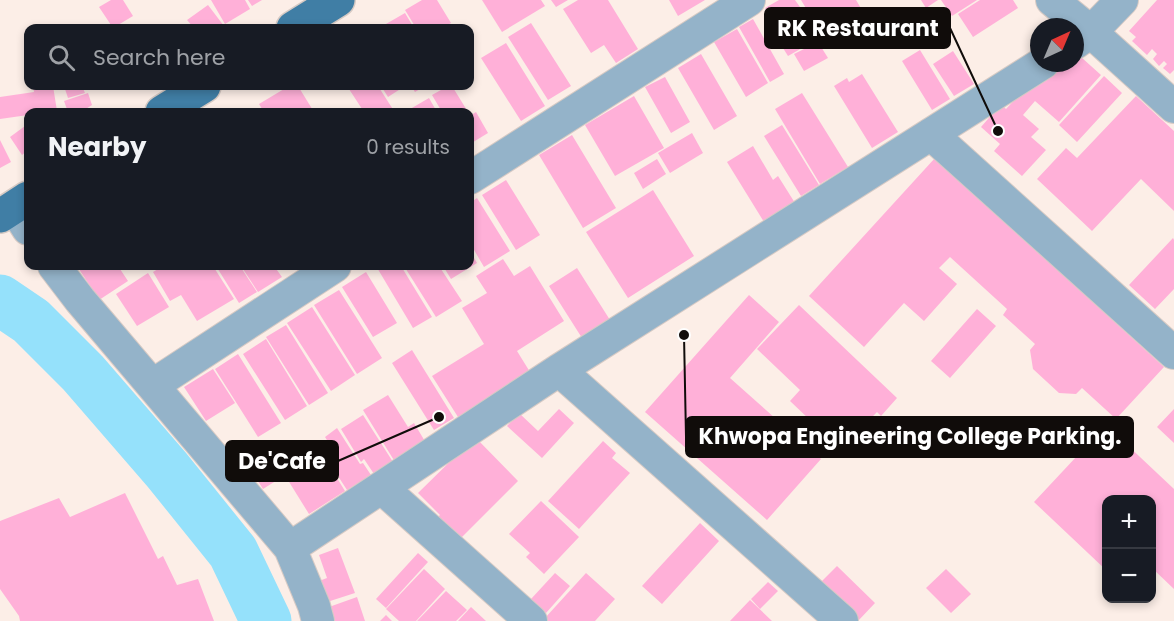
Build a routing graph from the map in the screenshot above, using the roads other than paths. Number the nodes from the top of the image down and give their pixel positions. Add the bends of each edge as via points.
1 (338, 0) edge
2 (749, 0) edge
3 (1053, 0) edge
4 (1122, 0) edge
5 (1067, 18) edge
6 (299, 24) edge
7 (1084, 37) edge
8 (1084, 39) edge
9 (1030, 71) edge
10 (198, 90) edge
11 (1174, 106) edge
12 (168, 108) edge
13 (931, 134) junction
14 (474, 175) edge
15 (57, 270) edge
16 (329, 270) edge
17 (1174, 354) edge
18 (559, 370) junction
19 (153, 386) junction
20 (381, 488) junction
21 (290, 548) junction
22 (318, 621) edge
23 (531, 621) edge
24 (842, 621) edge

1 - 6 main road
2 - 14 street
3 - 5 street
4 - 7 street
8 - 11 street
9 - 13 street
10 - 12 main road
13 - 17 street
13 - 18 street
15 - 19 street
16 - 19 street
18 - 20 street
18 - 24 street
19 - 21 street
20 - 21 street
20 - 23 street
21 - 22 street

